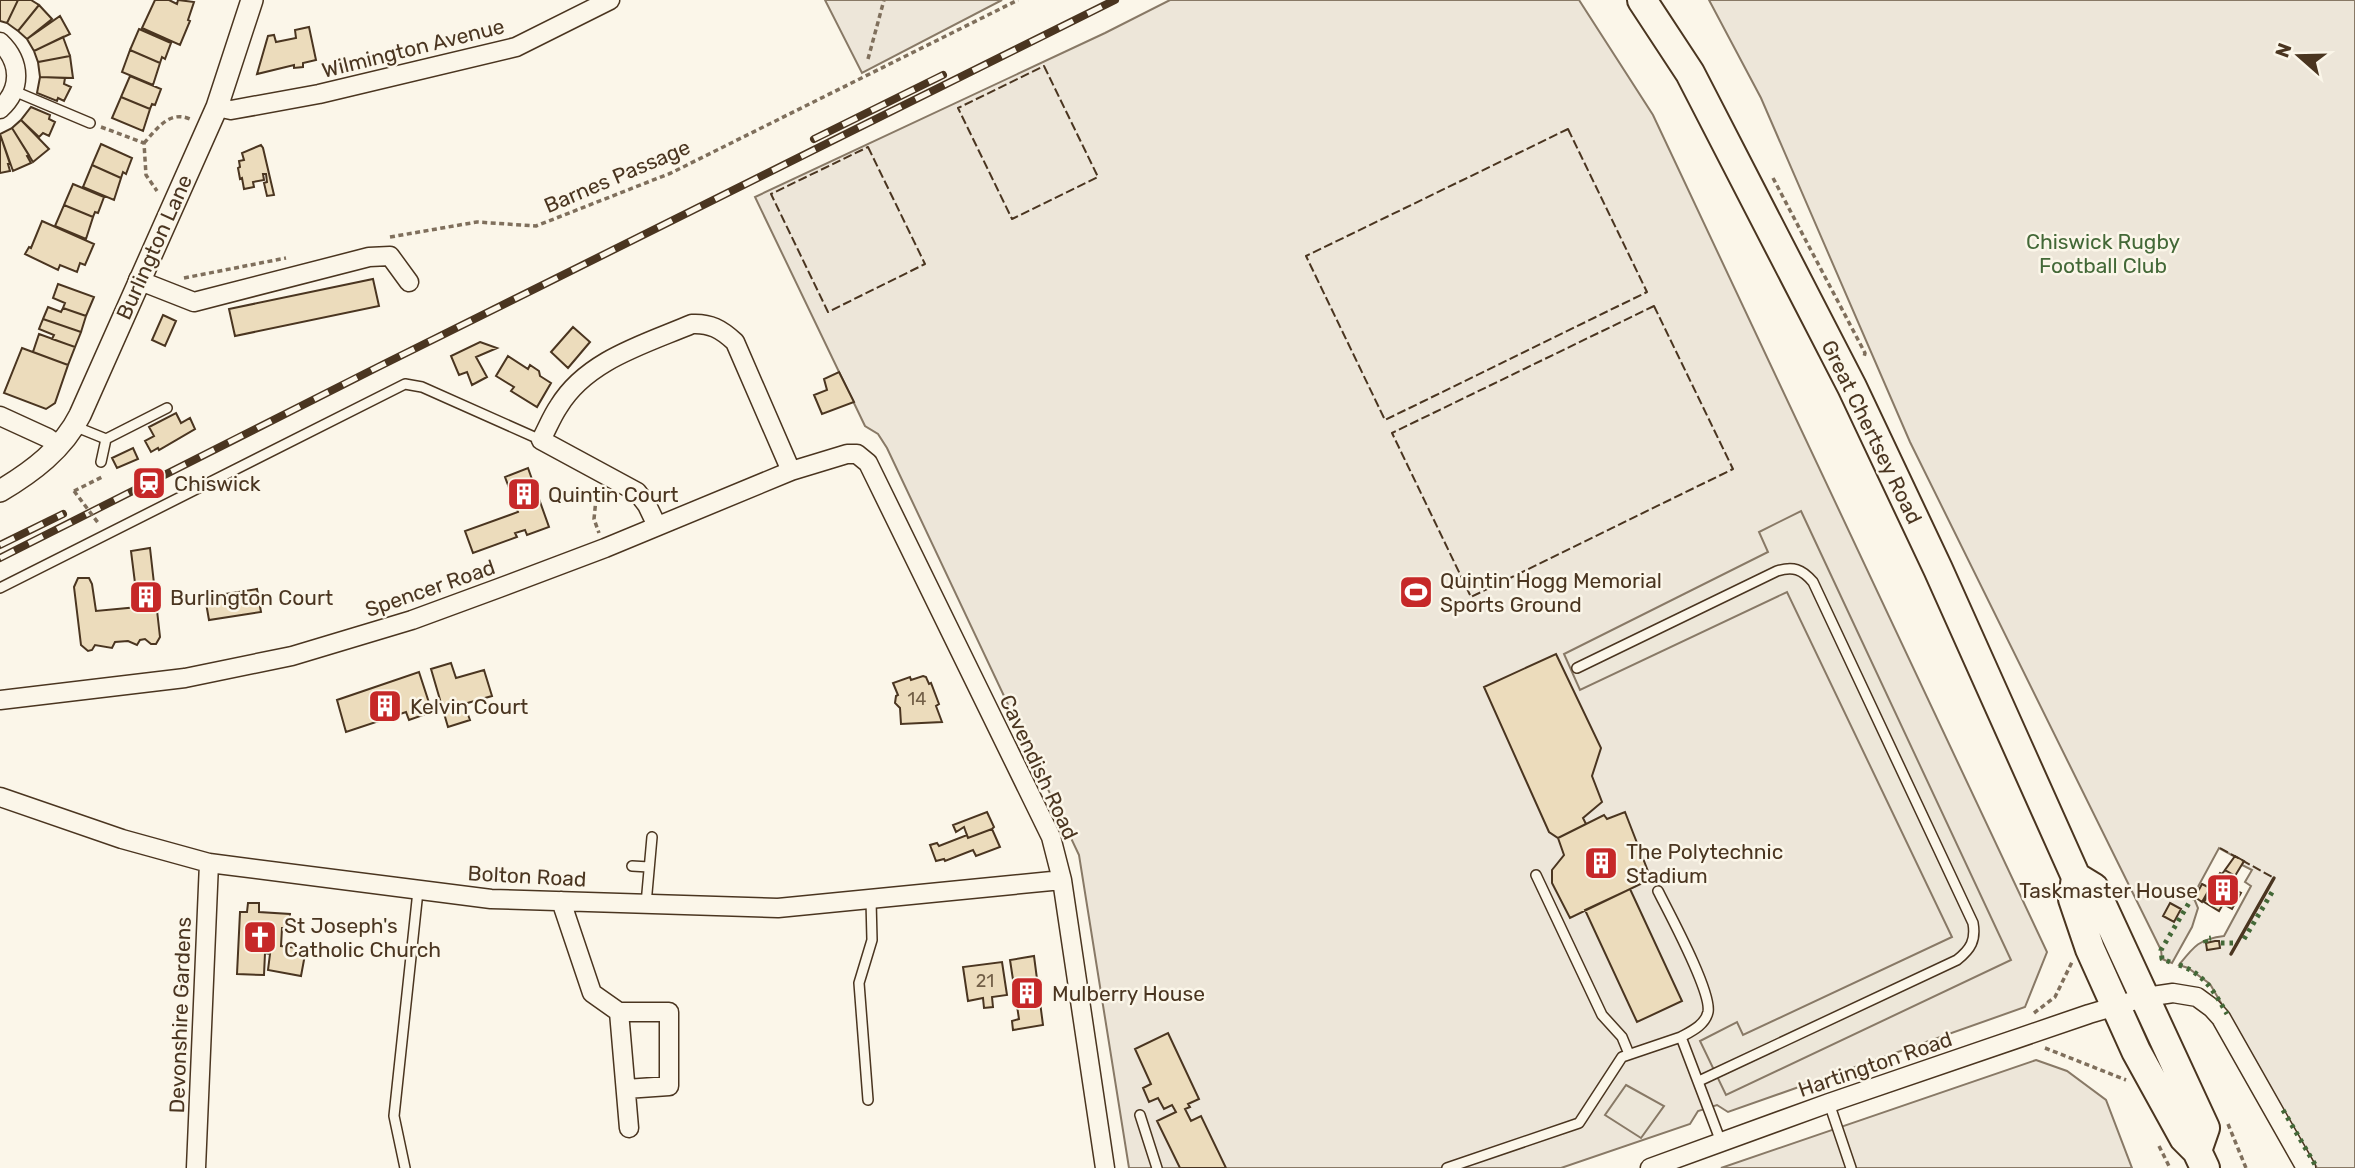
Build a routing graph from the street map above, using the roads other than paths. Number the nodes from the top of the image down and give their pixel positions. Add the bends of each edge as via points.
1 (252, 0) edge
2 (610, 0) edge
3 (1642, 0) edge
4 (0, 42) edge
5 (14, 91) junction
6 (217, 107) junction
7 (0, 108) edge
8 (90, 123) road end
9 (138, 280) junction
10 (409, 282) dead end
11 (167, 408) dead end
12 (0, 415) edge
13 (74, 426) junction
14 (106, 439) junction
15 (541, 440) junction
16 (59, 446) junction
17 (857, 454) joint
18 (101, 463) dead end
19 (791, 471) junction
20 (0, 491) edge
21 (657, 526) junction
22 (0, 588) edge
23 (1577, 668) dead end
24 (0, 700) edge
25 (0, 797) edge
26 (652, 837) dead end
27 (209, 863) junction
28 (632, 866) dead end
29 (649, 867) junction
30 (1536, 874) dead end
31 (2076, 877) junction
32 (1062, 880) junction
33 (418, 891) junction
34 (1658, 891) dead end
35 (871, 900) junction
36 (561, 901) junction
37 (646, 904) junction
38 (2146, 998) junction
39 (2116, 1006) junction
40 (619, 1012) junction
41 (1681, 1037) junction
42 (1629, 1054) junction
43 (1699, 1081) junction
44 (626, 1089) junction
45 (868, 1100) dead end
46 (1829, 1102) junction
47 (1140, 1115) dead end
48 (629, 1128) dead end
49 (1721, 1142) junction
50 (2201, 1160) edge
51 (197, 1168) edge
52 (405, 1168) edge
53 (1105, 1168) edge
54 (1157, 1168) edge
55 (1447, 1168) edge
56 (1650, 1168) edge
57 (1851, 1168) edge
58 (2306, 1168) edge

1 - 6 street, Burlington Lane
2 - 6 street, Wilmington Avenue via 516,47 307,96 232,110
3 - 31 highway, Great Chertsey Road via 1690,73 1852,387
4 - 5 street via 15,64
5 - 7 street
5 - 8 lane
6 - 9 street, Burlington Lane
9 - 10 street via 194,302 369,257 390,256
9 - 13 street, Burlington Lane
11 - 14 lane
12 - 16 street
13 - 14 lane
13 - 16 street, Burlington Lane
14 - 18 lane
15 - 19 street via 559,405 595,369 692,324 703,324 717,327 734,342
15 - 21 street via 637,492
15 - 22 lane via 422,387 405,384
16 - 20 street, Burlington Lane
17 - 19 street, Spencer Road
17 - 32 street, Cavendish Road via 868,463 1051,837
19 - 21 street, Spencer Road
21 - 24 street, Spencer Road via 412,620 292,656 186,678
23 - 43 lane via 1777,571 1796,568 1805,573 1973,923 1973,943 1957,960
25 - 27 street, Bolton Road
26 - 29 lane
27 - 33 street, Bolton Road
27 - 51 street, Devonshire Gardens
28 - 29 lane
29 - 37 lane
30 - 42 lane via 1602,1015 1622,1037
31 - 38 highway, Great Chertsey Road via 2094,888
31 - 39 highway, Great Chertsey Road via 2073,899
32 - 35 street, Bolton Road
32 - 53 street, Cavendish Road
33 - 36 street, Bolton Road
33 - 52 lane via 394,1116
34 - 41 lane via 1708,1003 1700,1026
35 - 37 street, Bolton Road via 778,908
35 - 45 lane via 873,940 859,983
36 - 37 street, Bolton Road
36 - 40 street via 592,993
38 - 39 street, Hartington Road
38 - 50 highway, Great Chertsey Road via 2205,1128
38 - 58 street, Hartington Road via 2184,993 2212,1008
39 - 46 street, Hartington Road
39 - 50 highway, Great Chertsey Road via 2184,1138
40 - 44 street
40 - 44 street via 669,1012 669,1086
41 - 42 lane
41 - 43 lane
42 - 55 lane via 1618,1063 1579,1123
43 - 49 lane
44 - 48 street
46 - 49 street, Hartington Road
46 - 57 lane
47 - 54 lane
49 - 56 street, Hartington Road

